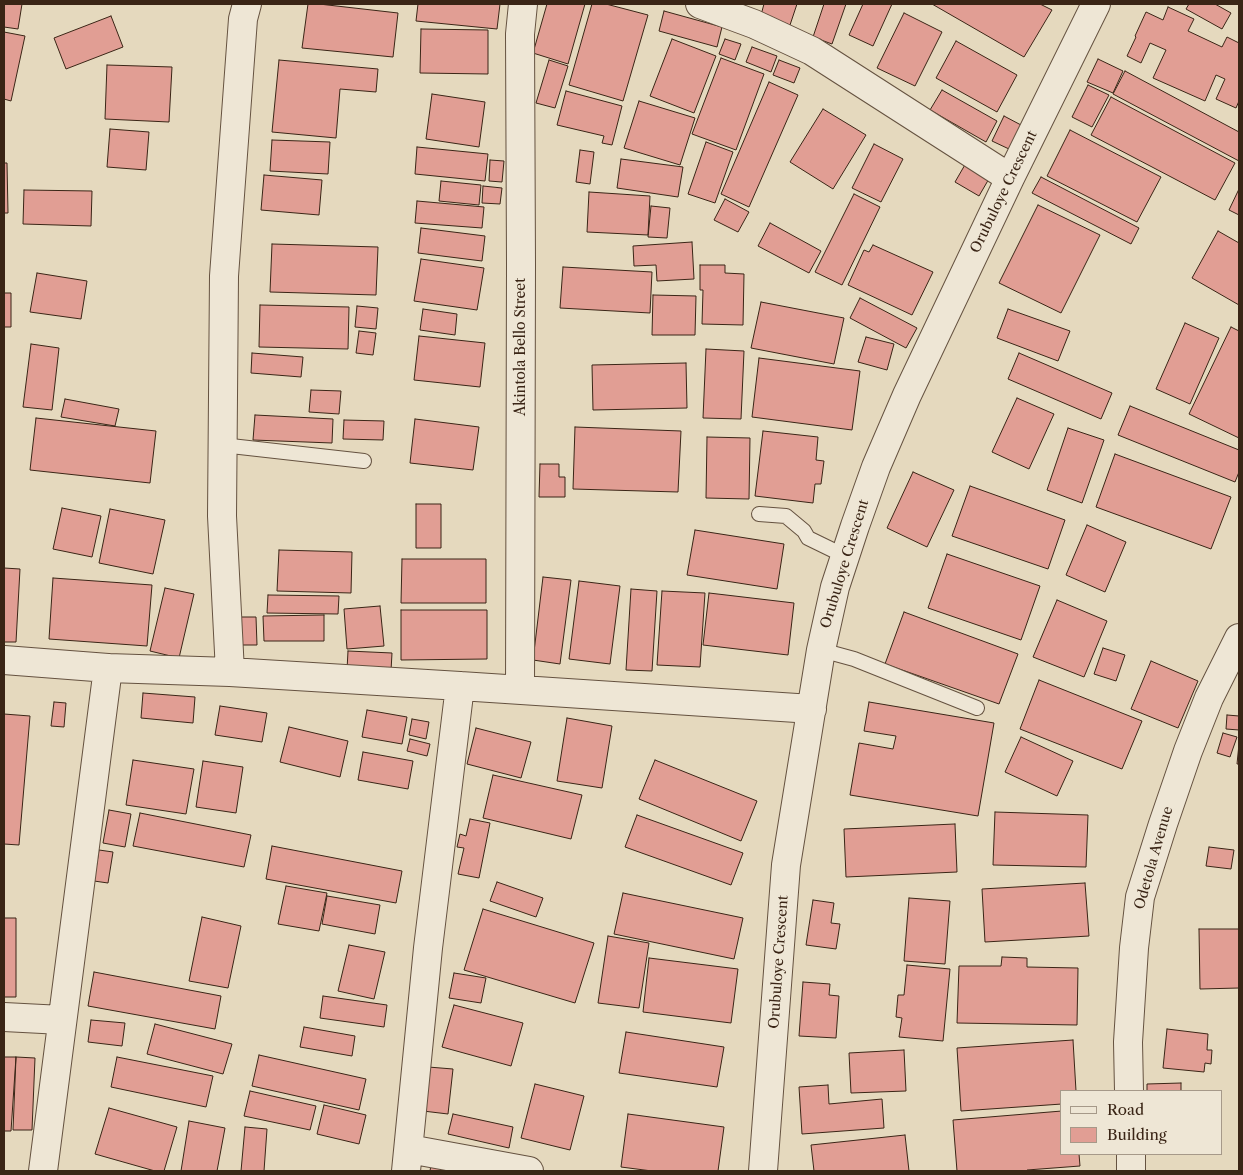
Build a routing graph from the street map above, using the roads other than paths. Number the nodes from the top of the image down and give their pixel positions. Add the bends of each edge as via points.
1 (247, 4) edge
2 (523, 4) edge
3 (700, 4) edge
4 (1096, 4) edge
5 (1010, 178) junction
6 (222, 445) junction
7 (364, 461) dead end
8 (759, 514) dead end
9 (845, 556) junction
10 (1239, 638) edge
11 (820, 650) junction
12 (4, 660) edge
13 (108, 668) junction
14 (230, 672) junction
15 (460, 686) junction
16 (520, 690) junction
17 (977, 708) dead end
18 (812, 709) junction
19 (4, 1017) edge
20 (62, 1020) junction
21 (1129, 1090) edge
22 (1131, 1155) edge
23 (408, 1160) edge
24 (43, 1171) edge
25 (529, 1171) edge
26 (763, 1171) edge
27 (1131, 1171) edge

1 - 6 street via 243,19 224,276
2 - 16 street, Akintola Bello Street via 520,34
3 - 5 street via 812,51
4 - 5 street, Orubuloye Crescent
5 - 9 street, Orubuloye Crescent via 907,395 876,467
6 - 7 lane
6 - 14 street via 222,516
8 - 9 lane via 786,516 808,538
9 - 11 street, Orubuloye Crescent
10 - 21 street, Odetola Avenue via 1209,698 1188,751 1140,897 1128,1033
11 - 17 lane via 854,659
11 - 18 street, Orubuloye Crescent
12 - 13 street
13 - 14 street
13 - 20 street
14 - 15 street
15 - 16 street
15 - 23 street via 428,948
16 - 18 street
18 - 26 street, Orubuloye Crescent via 786,865
19 - 20 street
20 - 24 street
22 - 27 street
23 - 25 street

